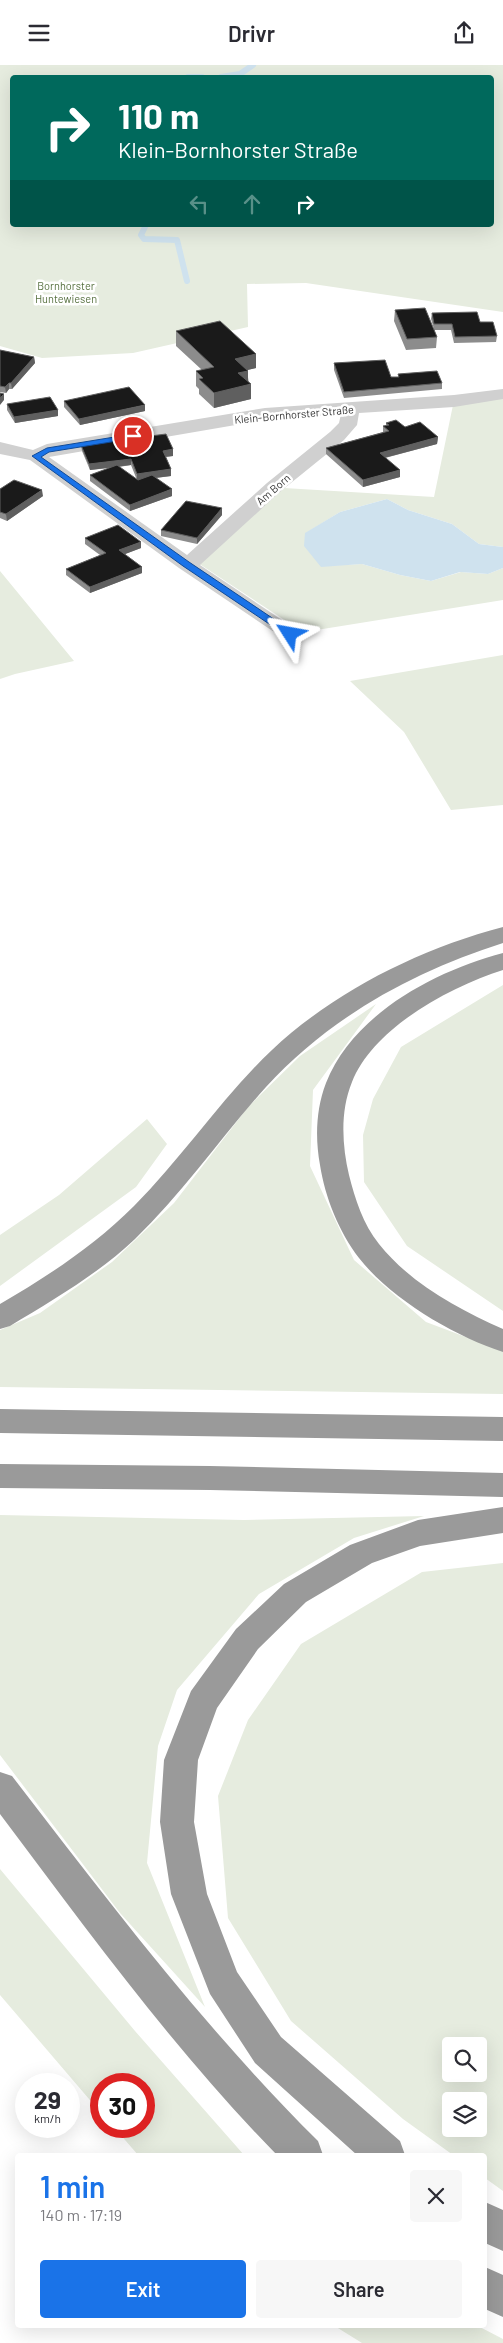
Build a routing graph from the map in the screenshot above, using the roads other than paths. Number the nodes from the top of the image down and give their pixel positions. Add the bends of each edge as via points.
1 (503, 394) edge
2 (349, 409) junction
3 (0, 448) edge
4 (36, 456) junction
5 (186, 564) junction
6 (290, 634) dead end
7 (503, 935) edge
8 (503, 961) edge
9 (0, 1318) edge
10 (503, 1341) edge
11 (0, 1421) edge
12 (503, 1429) edge
13 (0, 1476) edge
14 (503, 1485) edge
15 (503, 1520) edge
16 (0, 1787) edge
17 (302, 2153) edge
18 (384, 2153) edge
19 (487, 2223) edge
20 (503, 2231) edge
21 (487, 2288) edge
22 (503, 2297) edge

1 - 2 street, Klein-Bornhorster Straße
2 - 4 street, Klein-Bornhorster Straße via 265,414 47,450
2 - 5 street, Am Born via 348,425 338,436
3 - 4 street
4 - 5 street
5 - 6 street
7 - 9 highway via 430,960 363,995 321,1024 277,1059 189,1163 124,1233 66,1280
8 - 10 highway via 442,985 402,1009 377,1031 357,1053 340,1081 329,1121 331,1162 343,1206 372,1256 420,1297 475,1329
11 - 12 highway
13 - 14 highway
15 - 18 highway via 418,1533 361,1554 295,1593 247,1639 203,1701 182,1760 177,1822 189,1894 223,1982 268,2050
16 - 17 highway via 203,2048 261,2114
19 - 20 highway
21 - 22 highway

